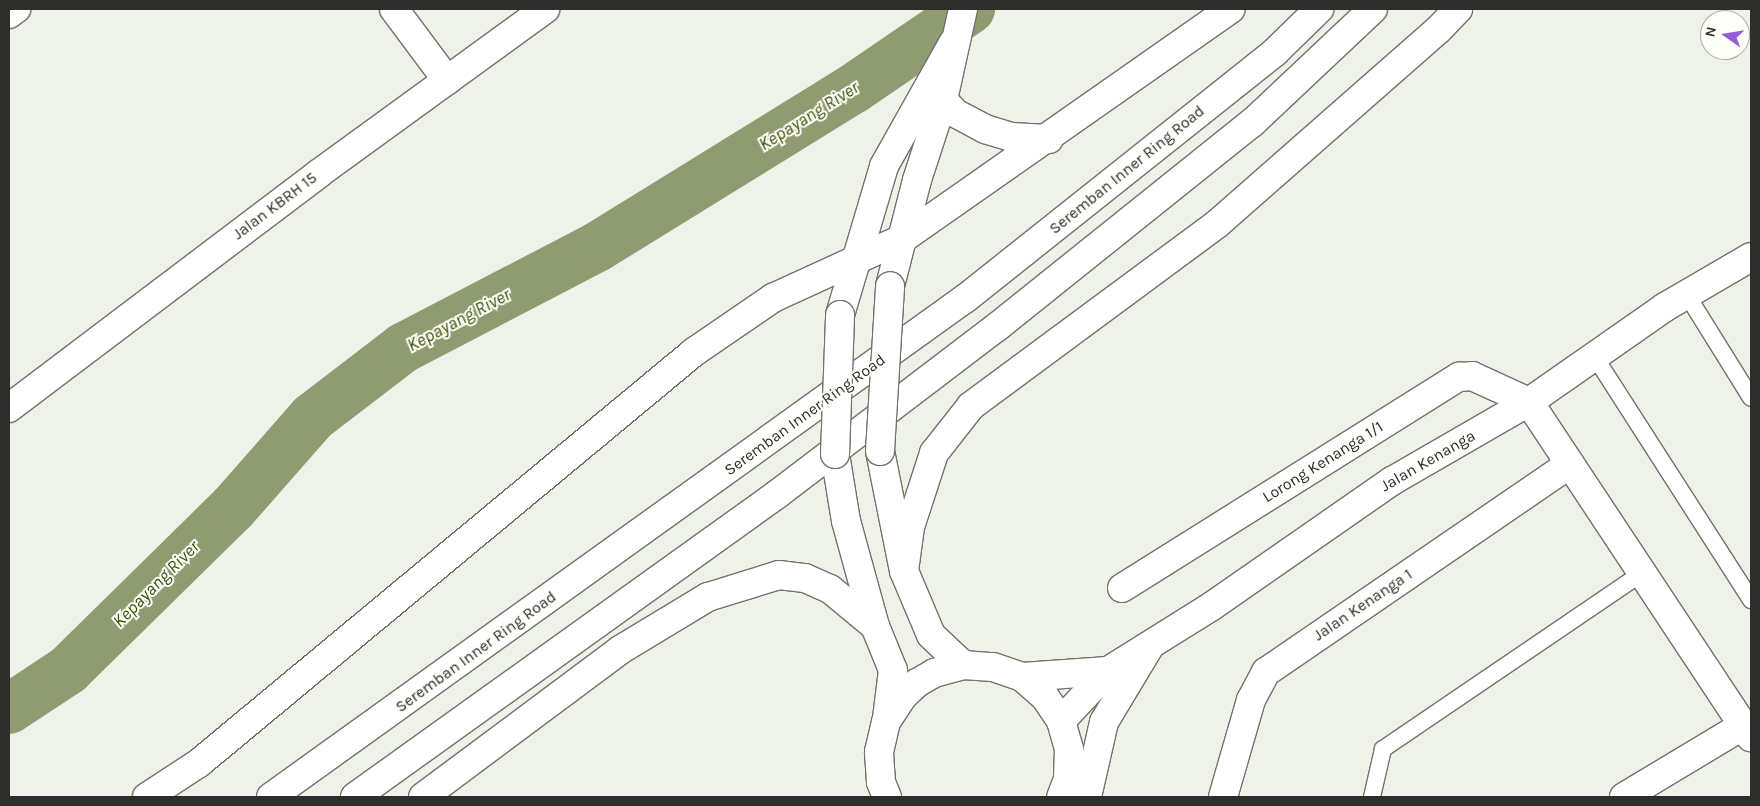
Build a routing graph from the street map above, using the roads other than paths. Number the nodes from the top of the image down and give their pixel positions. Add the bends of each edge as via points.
1 (16, 9) edge
2 (394, 9) edge
3 (545, 9) edge
4 (963, 9) edge
5 (1231, 9) edge
6 (1319, 9) edge
7 (1373, 9) edge
8 (1458, 9) edge
9 (9, 14) edge
10 (953, 43) junction
11 (448, 80) junction
12 (942, 100) junction
13 (1049, 139) junction
14 (902, 239) junction
15 (1751, 257) edge
16 (854, 263) junction
17 (1687, 295) junction
18 (1595, 357) junction
19 (1751, 398) edge
20 (1529, 402) junction
21 (11, 412) edge
22 (1570, 464) junction
23 (904, 571) junction
24 (1642, 573) junction
25 (1122, 588) dead end
26 (1751, 600) edge
27 (875, 626) junction
28 (1149, 648) junction
29 (964, 665) junction
30 (1108, 672) junction
31 (1022, 677) junction
32 (1061, 721) junction
33 (886, 722) junction
34 (1747, 731) edge
35 (881, 792) edge
36 (147, 797) edge
37 (271, 797) edge
38 (355, 797) edge
39 (424, 797) edge
40 (1061, 797) edge
41 (1087, 797) edge
42 (1223, 797) edge
43 (1372, 797) edge
44 (1624, 797) edge

1 - 9 main road
2 - 11 main road
3 - 11 main road, Jalan KBRH 15
4 - 10 main road
5 - 13 main road
6 - 37 main road, Seremban Inner Ring Road via 1276,52 966,298
7 - 38 main road via 1252,123 997,327 779,492
8 - 23 main road via 1217,224 971,406 934,453 910,527
10 - 12 main road
10 - 16 main road via 884,166
11 - 21 main road, Jalan KBRH 15
12 - 13 main road via 956,113 984,129 1011,136
12 - 14 main road
13 - 14 main road
14 - 16 main road
14 - 23 main road, bridge via 890,286 880,452
15 - 17 main road, Jalan Kenanga
16 - 27 main road, bridge via 840,315 835,454 846,521
16 - 36 main road via 773,298 694,352 199,763
17 - 18 main road, Jalan Kenanga
17 - 19 lane
18 - 20 main road, Jalan Kenanga
18 - 26 lane
20 - 22 main road
20 - 25 main road, Lorong Kenanga 1/1 via 1487,380 1459,377
20 - 28 main road, Jalan Kenanga via 1392,481
22 - 24 main road
22 - 42 main road, Jalan Kenanga 1 via 1266,672 1251,700
23 - 29 main road via 931,635
24 - 34 main road
24 - 43 lane via 1383,750
27 - 33 main road via 893,670
27 - 39 main road via 830,589 805,578 779,575 708,597 620,650
28 - 30 main road, Jalan Kenanga
28 - 41 main road via 1104,722
29 - 31 main road via 994,667
29 - 33 main road via 934,673 917,683 903,696
30 - 31 main road, Jalan Kenanga
30 - 32 main road, Jalan Kenanga
31 - 32 main road via 1045,697
32 - 40 main road via 1069,749 1068,778
33 - 35 main road via 879,752
34 - 44 main road

